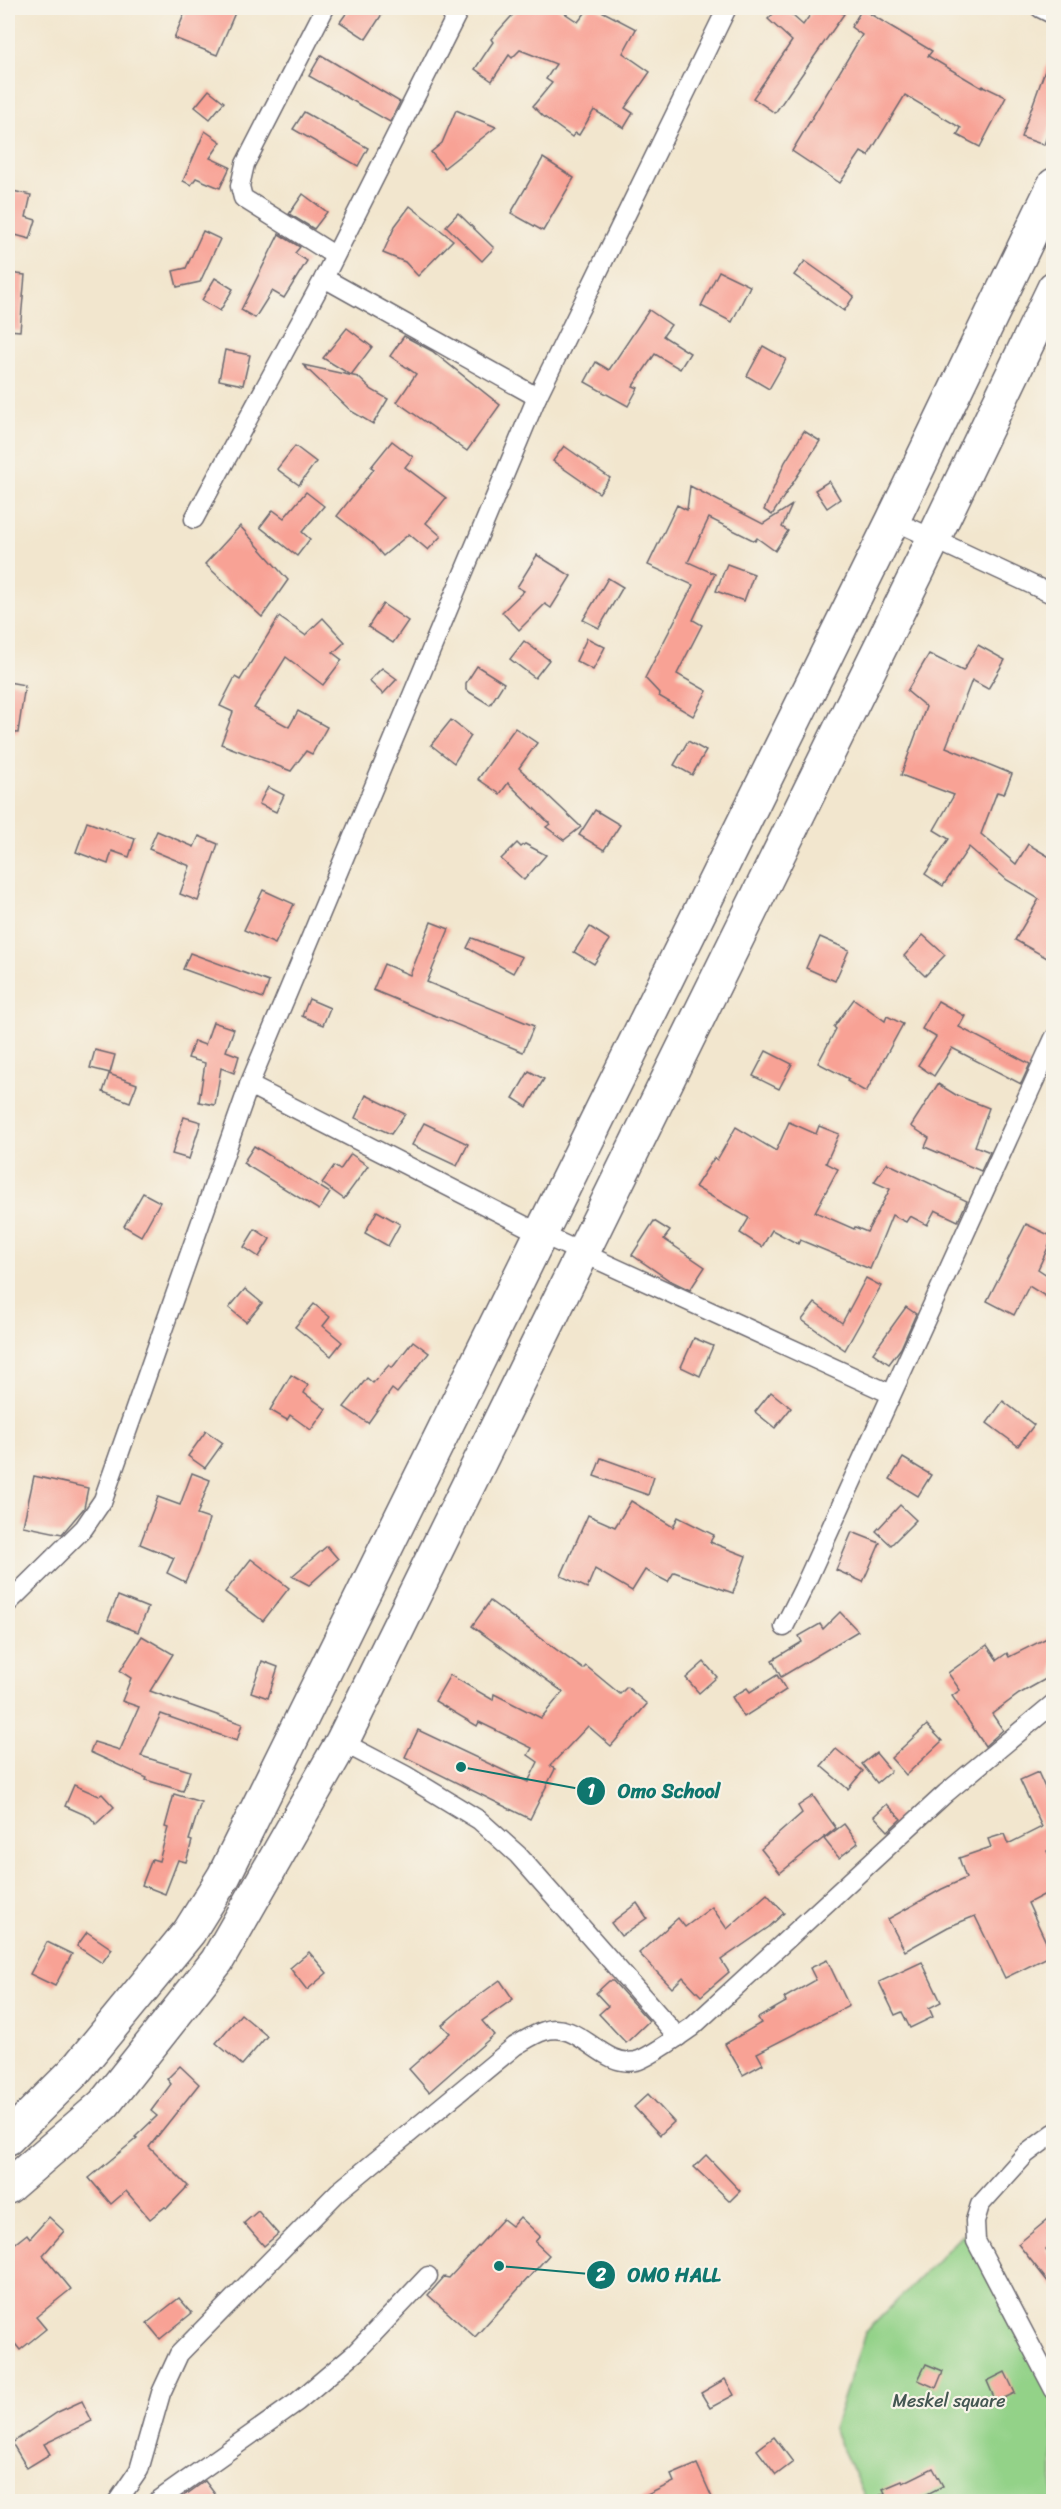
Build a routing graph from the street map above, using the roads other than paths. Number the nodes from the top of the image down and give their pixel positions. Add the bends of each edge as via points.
1 (325, 8) edge
2 (460, 8) edge
3 (727, 8) edge
4 (1040, 8) edge
5 (1053, 15) edge
6 (1053, 185) edge
7 (334, 255) junction
8 (324, 278) junction
9 (1053, 288) edge
10 (537, 397) junction
11 (194, 519) dead end
12 (893, 520) junction
13 (933, 540) junction
14 (1053, 595) edge
15 (1053, 1038) edge
16 (249, 1085) junction
17 (541, 1234) junction
18 (583, 1253) junction
19 (891, 1394) junction
20 (8, 1603) edge
21 (784, 1627) dead end
22 (1053, 1703) edge
23 (342, 1742) junction
24 (678, 2037) junction
25 (1053, 2133) edge
26 (8, 2138) edge
27 (8, 2187) edge
28 (428, 2277) dead end
29 (1049, 2370) edge
30 (1053, 2390) edge
31 (117, 2502) edge
32 (156, 2502) edge

1 - 7 street via 245,164 240,186 243,198
2 - 7 street
3 - 10 street
4 - 5 street
6 - 12 highway
7 - 8 street
8 - 10 street
8 - 11 street
9 - 13 highway
10 - 16 street
12 - 13 street
12 - 17 highway
13 - 14 street
13 - 18 highway
15 - 19 street
16 - 17 street
16 - 20 street via 103,1500 84,1528
17 - 18 street
17 - 26 highway via 224,1876 189,1932 74,2072
18 - 19 street
18 - 23 highway
19 - 21 street
22 - 24 street via 946,1793
23 - 24 street via 479,1820 518,1855
23 - 27 highway via 217,1961 104,2104
24 - 31 street via 637,2061 615,2061 566,2029 544,2030 515,2046 338,2192 179,2354 161,2393 139,2470
25 - 29 street via 1026,2154 980,2205 975,2221 976,2241
28 - 32 street via 356,2352 297,2402
29 - 30 street

